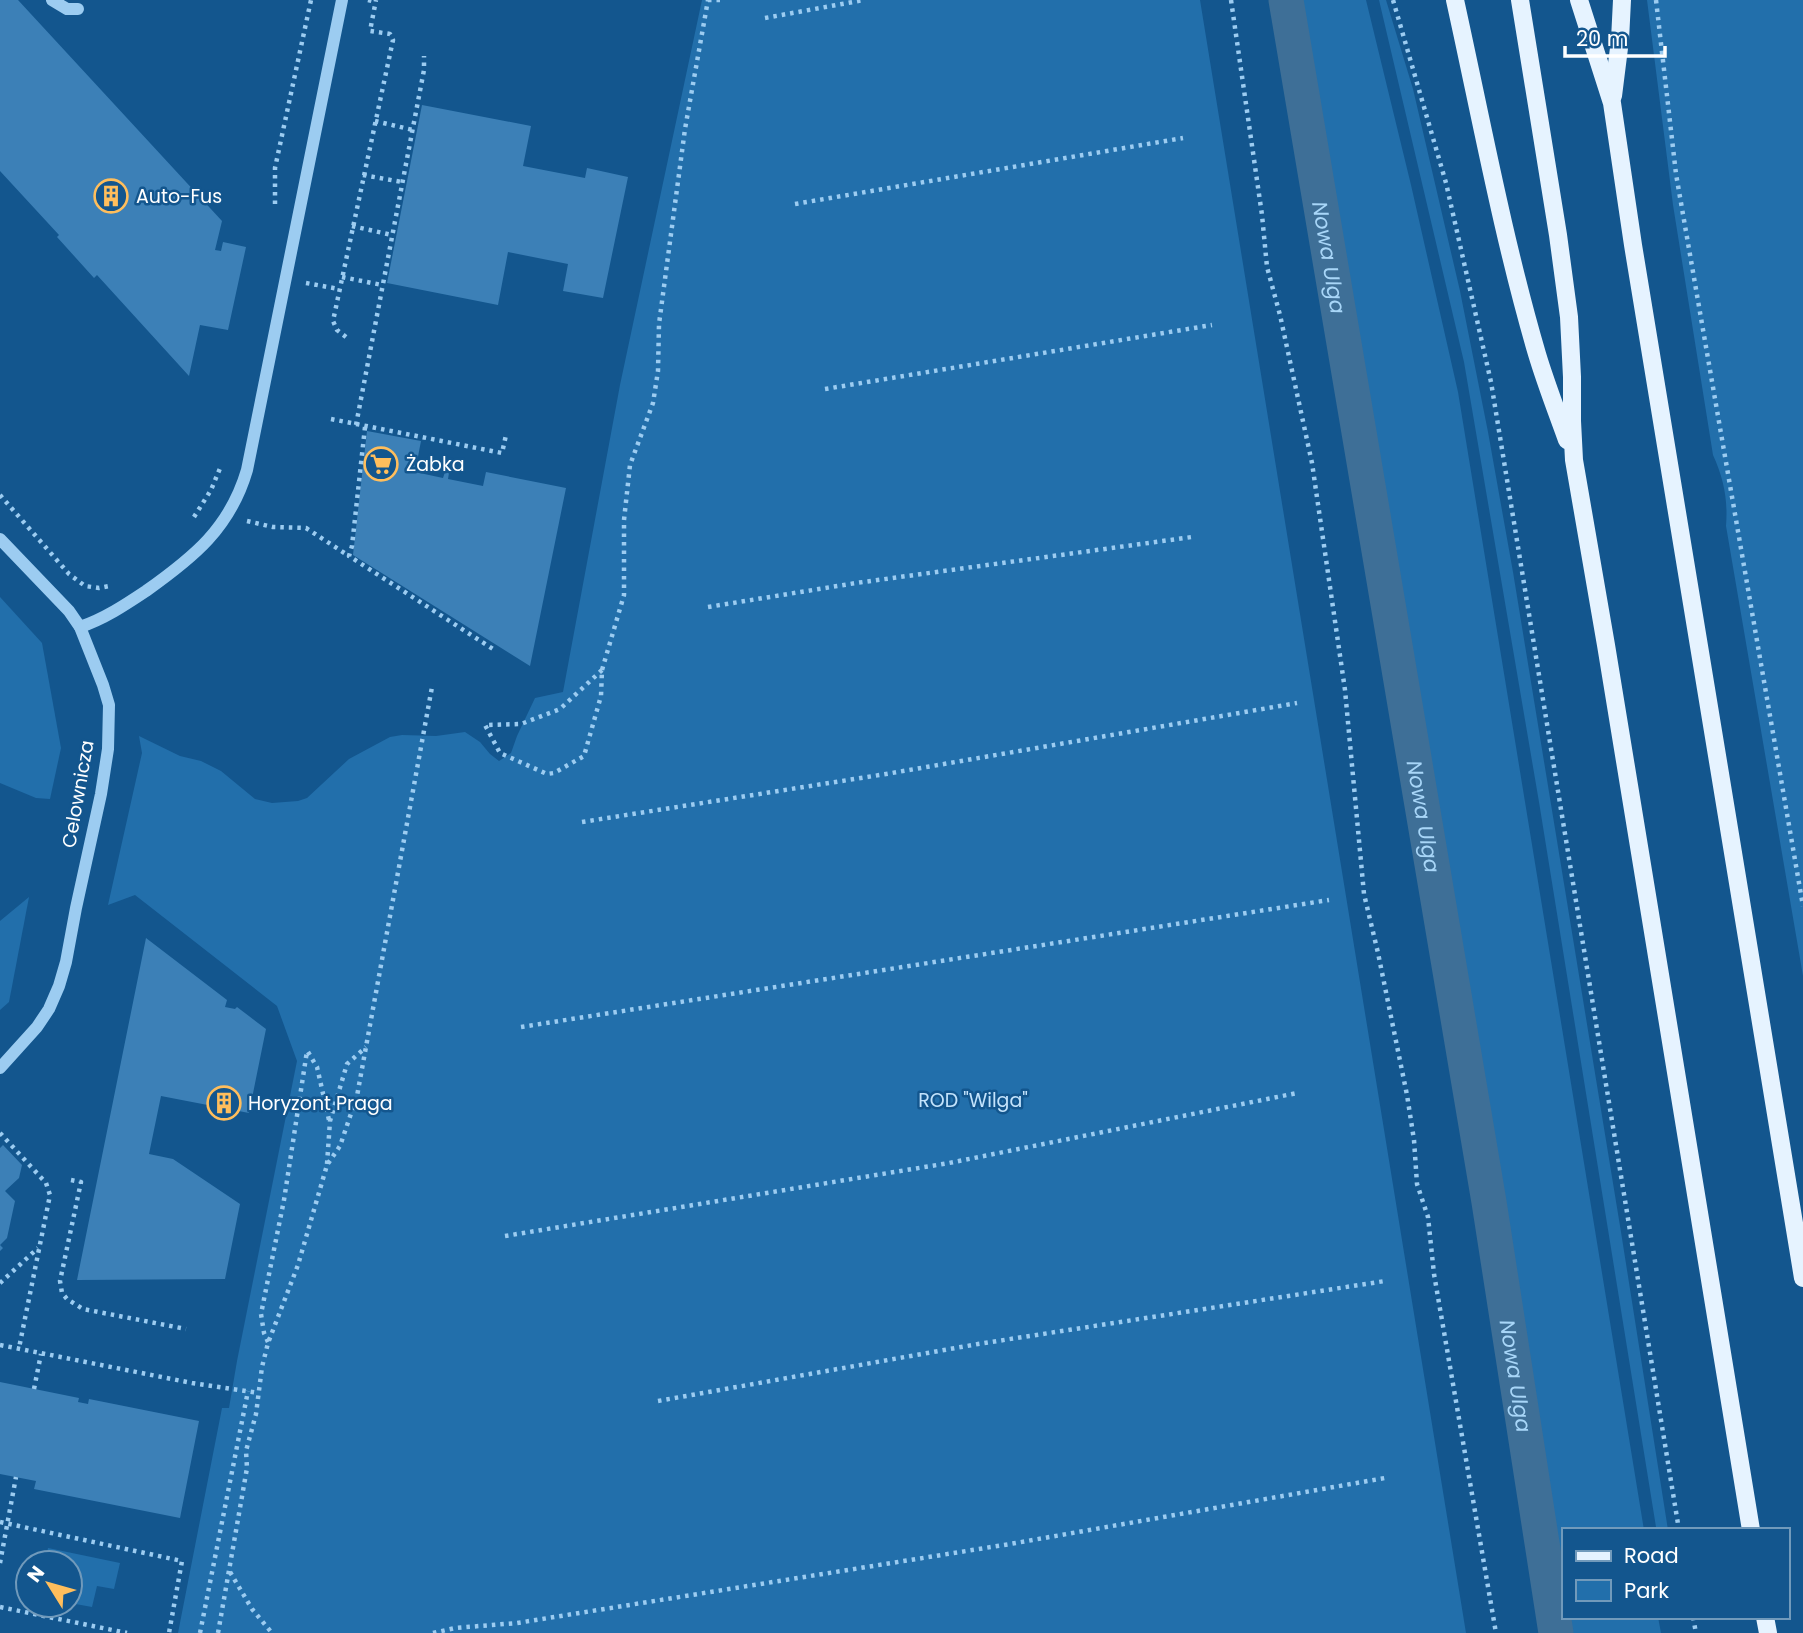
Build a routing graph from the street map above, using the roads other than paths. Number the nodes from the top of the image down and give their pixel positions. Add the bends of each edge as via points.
1 (52, 0) edge
2 (342, 0) edge
3 (1455, 0) edge
4 (1520, 0) edge
5 (1579, 0) edge
6 (1622, 0) edge
7 (78, 9) dead end
8 (1612, 103) junction
9 (1574, 460) junction
10 (0, 539) edge
11 (80, 627) junction
12 (0, 1068) edge
13 (1803, 1278) edge
14 (1751, 1528) edge

1 - 7 street via 67,9
2 - 11 street via 247,470 237,498 216,532 194,555 123,606
3 - 9 main road via 1518,282
4 - 9 main road via 1569,317
5 - 8 main road
6 - 8 main road
8 - 13 main road
9 - 14 main road
10 - 11 street, Celownicza
11 - 12 street, Celownicza via 109,705 101,794 59,986 37,1027

